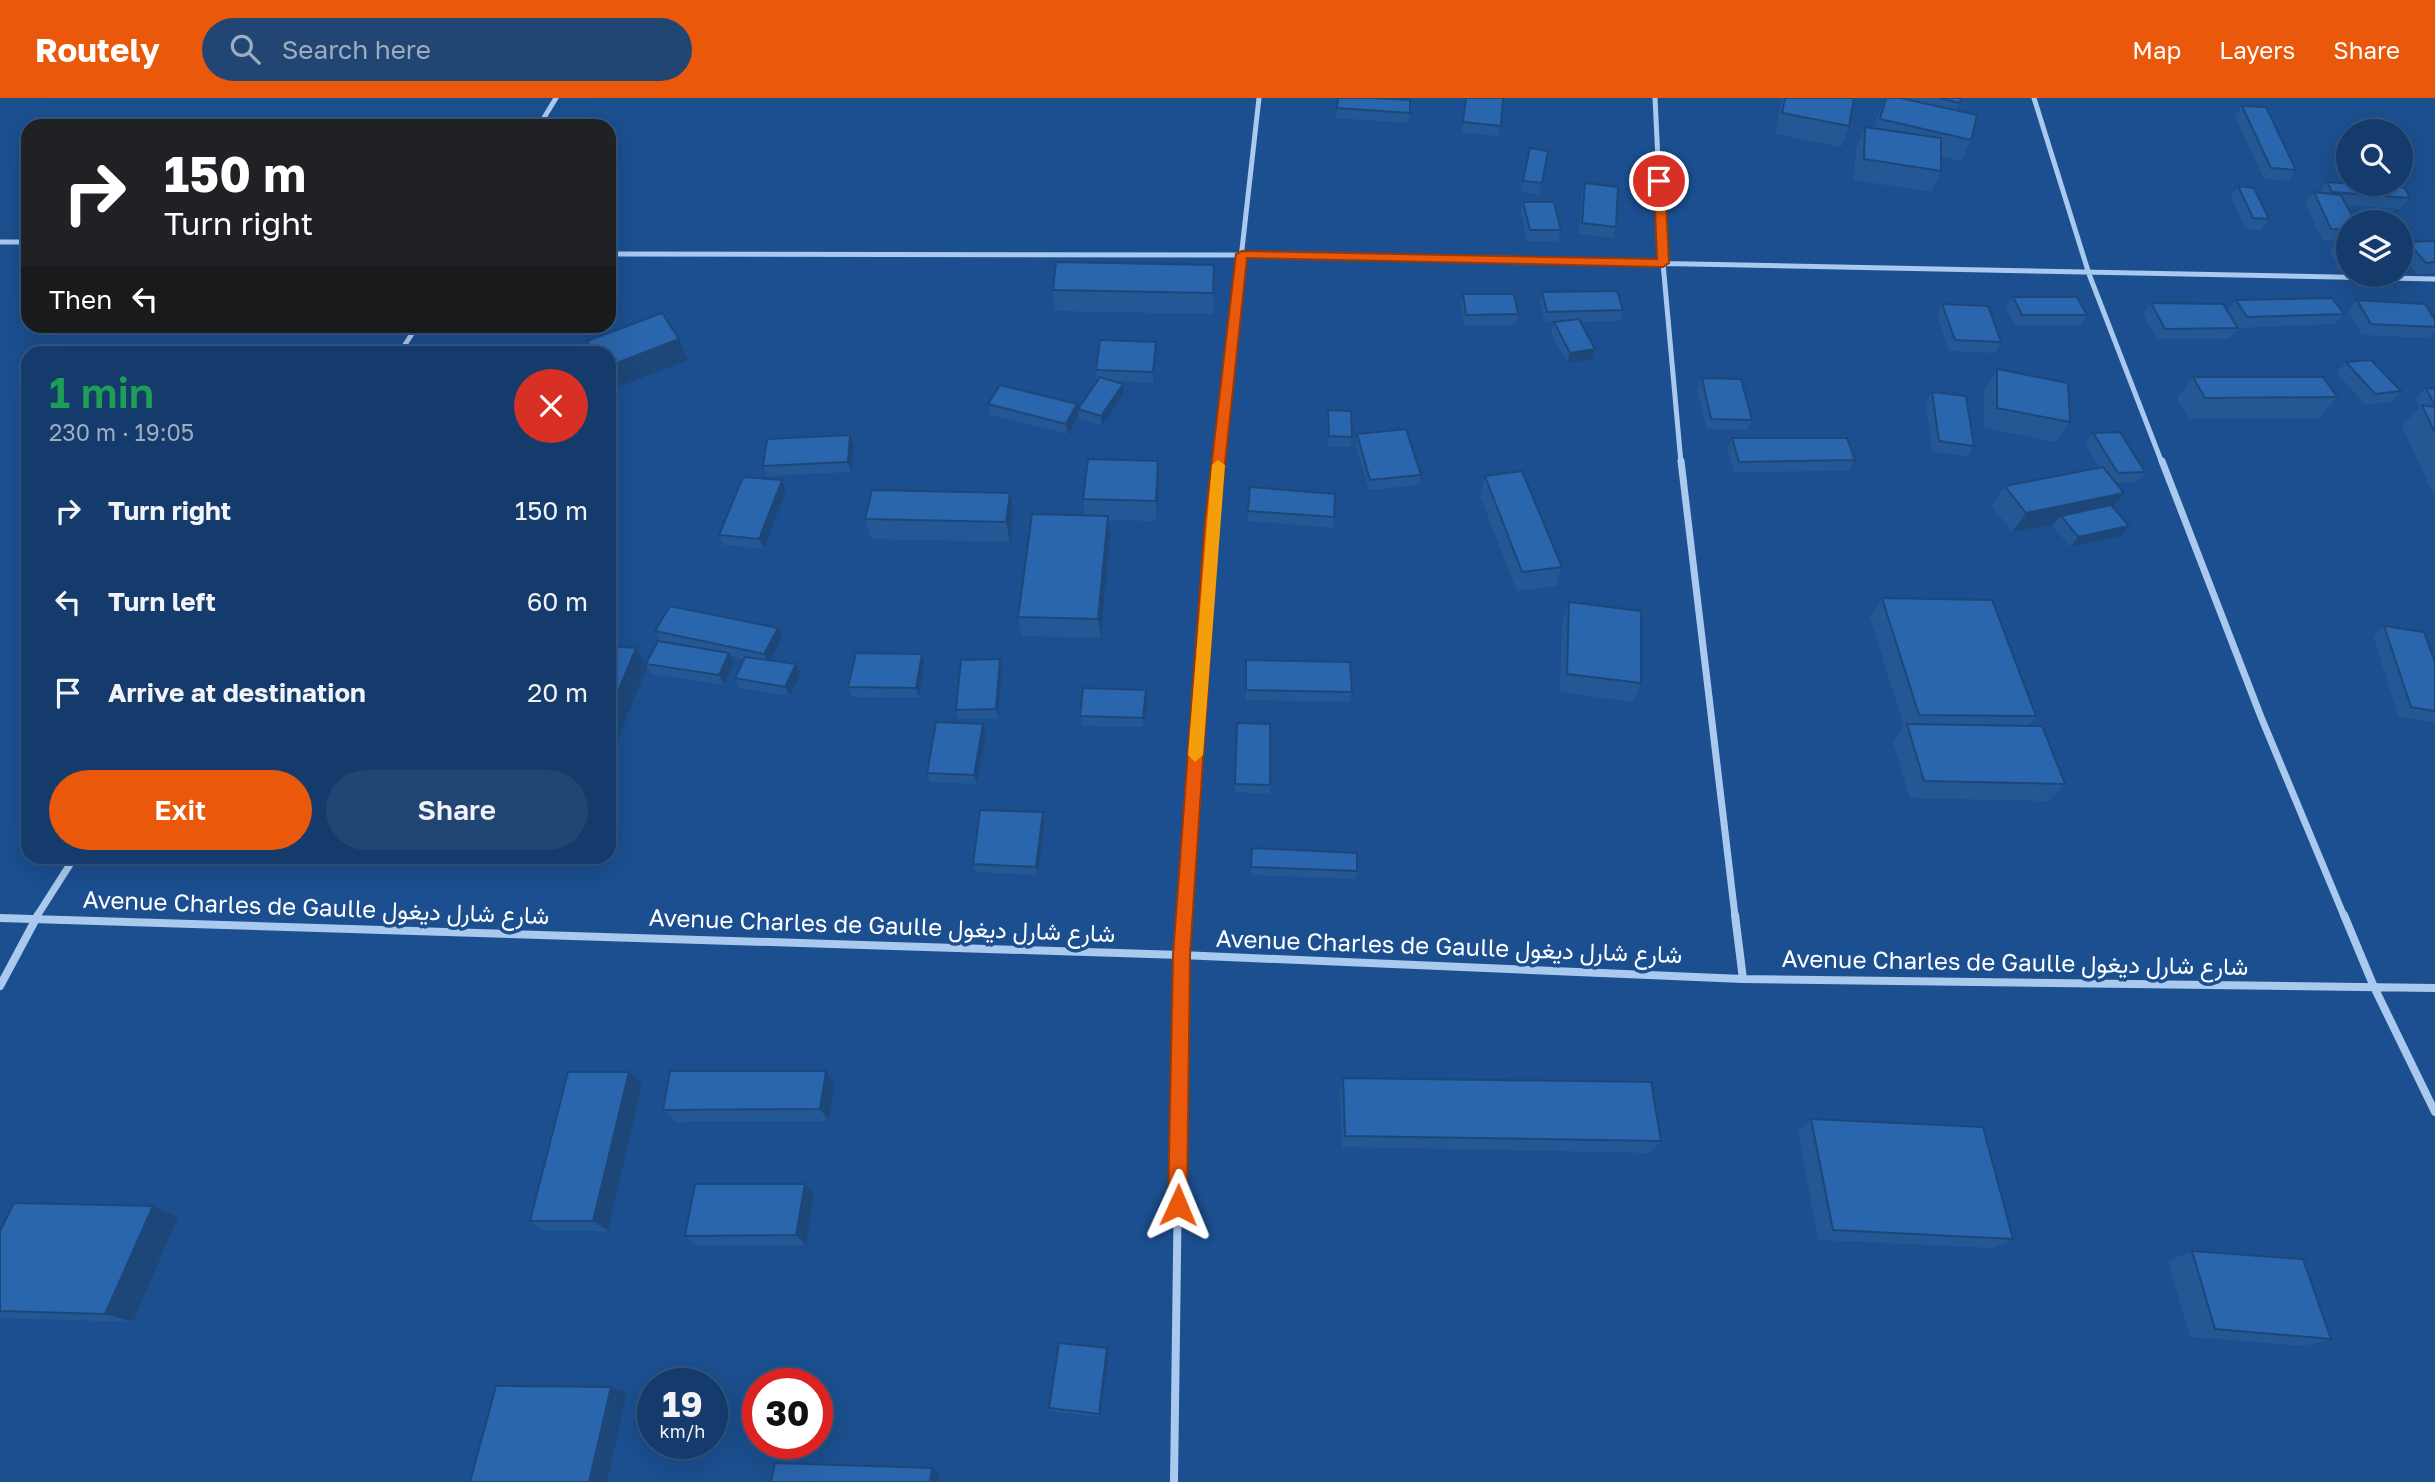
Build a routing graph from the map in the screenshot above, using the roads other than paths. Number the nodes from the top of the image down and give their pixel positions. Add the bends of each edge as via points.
1 (555, 98) edge
2 (1259, 98) edge
3 (1655, 98) edge
4 (2034, 98) edge
5 (543, 119) edge
6 (0, 242) edge
7 (21, 242) edge
8 (616, 254) edge
9 (1242, 254) junction
10 (1663, 263) junction
11 (2089, 274) junction
12 (2435, 279) edge
13 (70, 864) edge
14 (0, 918) edge
15 (35, 919) junction
16 (1181, 955) junction
17 (1742, 979) junction
18 (0, 986) edge
19 (2374, 987) junction
20 (2435, 988) edge
21 (2435, 1112) edge
22 (1174, 1482) edge

1 - 5 street
2 - 9 street
3 - 10 street
4 - 11 street
6 - 7 street
8 - 9 street
9 - 10 street
9 - 16 street via 1212,520
10 - 11 street
10 - 17 street via 1684,499
11 - 12 street
11 - 19 street via 2261,717
13 - 15 street
14 - 15 street, Avenue Charles de Gaulle شارع شارل ديغول
15 - 16 street, Avenue Charles de Gaulle شارع شارل ديغول
15 - 18 street
16 - 17 street, Avenue Charles de Gaulle شارع شارل ديغول
16 - 22 street
17 - 19 street, Avenue Charles de Gaulle شارع شارل ديغول
19 - 20 street, Avenue Charles de Gaulle شارع شارل ديغول
19 - 21 street

